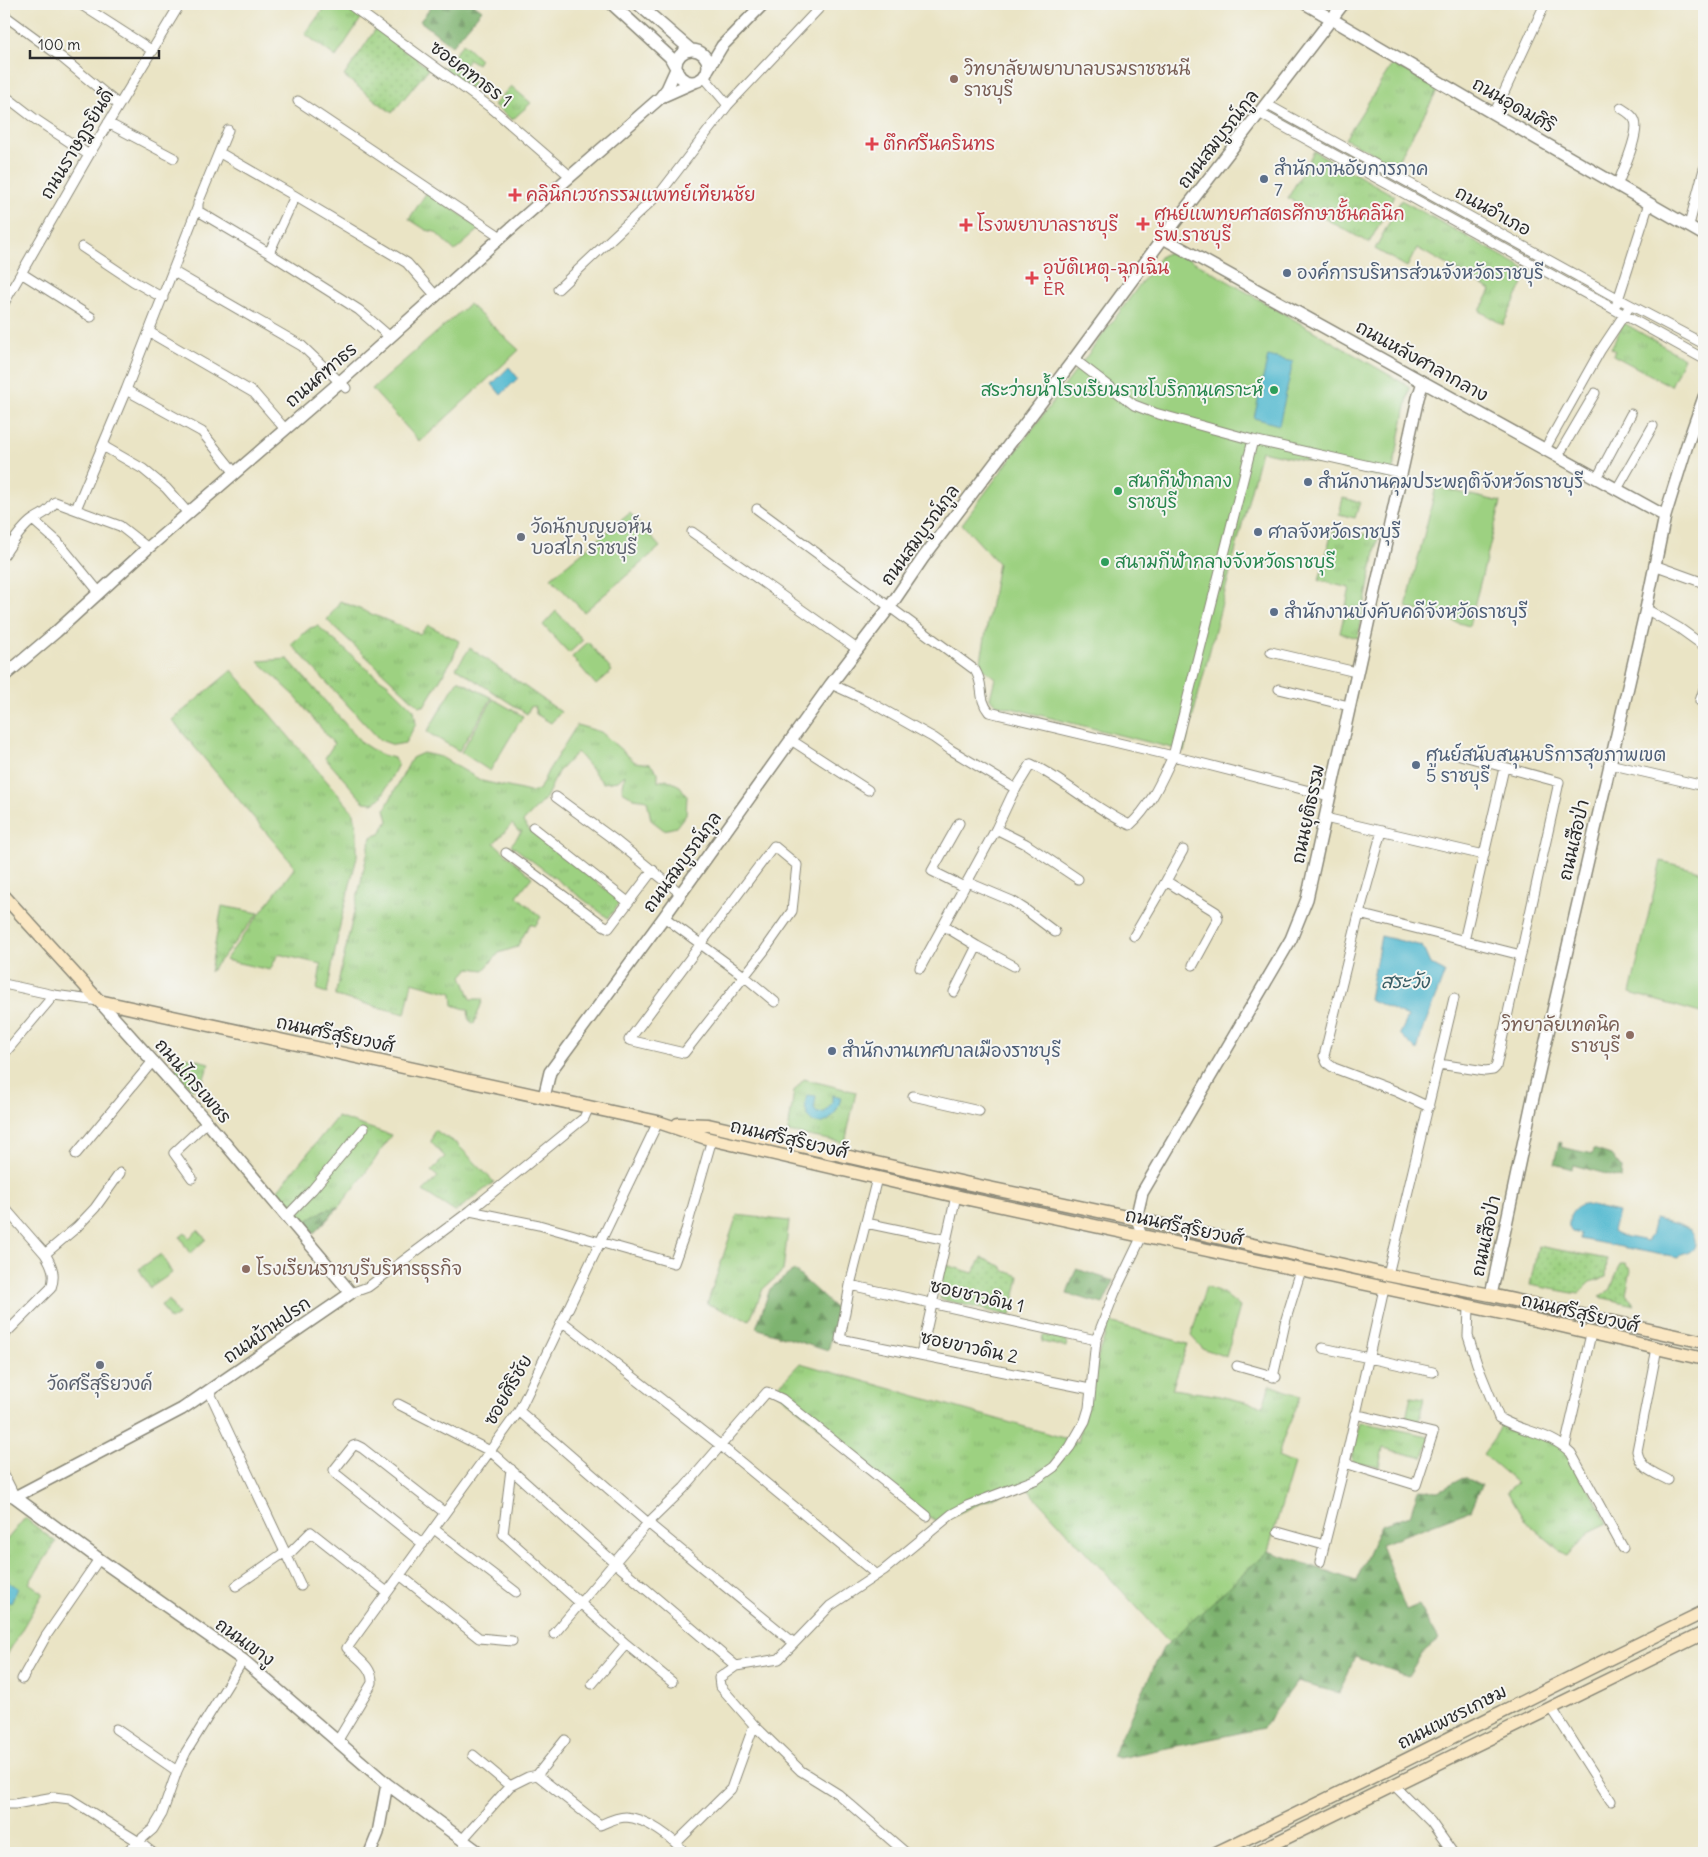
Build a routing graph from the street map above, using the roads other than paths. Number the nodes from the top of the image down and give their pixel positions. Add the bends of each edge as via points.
1 (80, 4) edge
2 (180, 4) edge
3 (349, 4) edge
4 (612, 4) edge
5 (638, 4) edge
6 (763, 4) edge
7 (823, 4) edge
8 (1306, 4) edge
9 (1343, 4) edge
10 (1545, 4) edge
11 (4, 15) edge
12 (1332, 18) junction
13 (722, 46) junction
14 (692, 50) junction
15 (152, 51) junction
16 (676, 69) junction
17 (703, 76) junction
18 (4, 95) edge
19 (660, 98) junction
20 (298, 101) dead end
21 (119, 105) junction
22 (728, 105) junction
23 (1263, 108) junction
24 (1621, 108) dead end
25 (1494, 114) junction
26 (108, 122) junction
27 (228, 130) dead end
28 (220, 153) junction
29 (89, 155) junction
30 (174, 158) dead end
31 (1704, 169) edge
32 (570, 176) junction
33 (1617, 186) junction
34 (295, 196) junction
35 (1649, 204) junction
36 (198, 206) junction
37 (1689, 225) junction
38 (1704, 235) edge
39 (501, 237) junction
40 (1163, 238) junction
41 (82, 247) dead end
42 (269, 253) junction
43 (174, 272) junction
44 (21, 273) junction
45 (558, 289) dead end
46 (436, 296) junction
47 (163, 298) junction
48 (1619, 299) junction
49 (4, 303) edge
50 (1630, 304) junction
51 (1614, 309) junction
52 (1625, 314) junction
53 (91, 317) dead end
54 (149, 332) junction
55 (390, 337) junction
56 (1704, 344) edge
57 (1074, 358) junction
58 (1704, 359) edge
59 (1424, 382) junction
60 (343, 385) junction
61 (126, 390) junction
62 (1595, 393) dead end
63 (1704, 397) edge
64 (1632, 414) dead end
65 (1653, 426) dead end
66 (285, 429) junction
67 (1253, 440) junction
68 (103, 446) junction
69 (1545, 450) junction
70 (1558, 456) junction
71 (235, 473) junction
72 (1401, 473) junction
73 (1597, 478) junction
74 (1617, 489) junction
75 (76, 509) junction
76 (757, 509) dead end
77 (188, 513) junction
78 (1665, 516) junction
79 (33, 520) junction
80 (692, 532) dead end
81 (148, 548) junction
82 (4, 555) edge
83 (1654, 565) junction
84 (1704, 583) edge
85 (98, 592) junction
86 (889, 608) junction
87 (1646, 609) junction
88 (1704, 646) edge
89 (857, 650) junction
90 (1271, 652) dead end
91 (1356, 672) junction
92 (4, 676) edge
93 (831, 684) junction
94 (1279, 689) dead end
95 (1704, 689) edge
96 (1700, 701) dead end
97 (1349, 706) junction
98 (791, 740) junction
99 (1460, 755) dead end
100 (1173, 756) junction
101 (1609, 764) junction
102 (1504, 768) junction
103 (1704, 786) edge
104 (1016, 789) junction
105 (868, 790) dead end
106 (1329, 796) junction
107 (556, 797) dead end
108 (1325, 818) junction
109 (959, 823) dead end
110 (533, 827) dead end
111 (996, 829) junction
112 (1382, 831) junction
113 (1183, 850) dead end
114 (506, 853) dead end
115 (1484, 854) junction
116 (653, 870) junction
117 (1078, 880) dead end
118 (1166, 881) junction
119 (966, 884) junction
120 (680, 893) junction
121 (4, 896) edge
122 (628, 902) junction
123 (1359, 914) junction
124 (664, 917) junction
125 (944, 926) junction
126 (1055, 932) dead end
127 (1134, 936) dead end
128 (1464, 941) junction
129 (702, 944) junction
130 (977, 946) junction
131 (1520, 955) junction
132 (1193, 965) dead end
133 (1014, 966) dead end
134 (920, 968) dead end
135 (744, 976) junction
136 (4, 984) edge
137 (954, 992) dead end
138 (54, 995) junction
139 (1454, 998) dead end
140 (99, 1001) junction
141 (775, 1002) dead end
142 (4, 1054) edge
143 (153, 1061) junction
144 (1439, 1064) junction
145 (913, 1096) dead end
146 (544, 1097) junction
147 (589, 1107) junction
148 (1429, 1107) junction
149 (979, 1111) dead end
150 (207, 1122) junction
151 (658, 1122) junction
152 (364, 1128) dead end
153 (712, 1139) junction
154 (76, 1154) dead end
155 (120, 1173) dead end
156 (192, 1178) dead end
157 (878, 1178) junction
158 (956, 1196) junction
159 (4, 1206) edge
160 (470, 1211) junction
161 (287, 1216) junction
162 (1136, 1219) junction
163 (866, 1223) junction
164 (1142, 1236) junction
165 (947, 1240) junction
166 (601, 1242) junction
167 (45, 1254) junction
168 (1300, 1270) junction
169 (1388, 1275) junction
170 (850, 1285) junction
171 (1384, 1289) junction
172 (351, 1293) junction
173 (1491, 1295) junction
174 (933, 1302) junction
175 (1469, 1308) junction
176 (1488, 1310) junction
177 (563, 1322) junction
178 (1590, 1334) junction
179 (4, 1335) edge
180 (1096, 1340) junction
181 (1704, 1342) edge
182 (1323, 1348) dead end
183 (1658, 1348) junction
184 (921, 1354) junction
185 (1369, 1358) junction
186 (1704, 1358) edge
187 (1238, 1366) dead end
188 (1433, 1372) dead end
189 (1090, 1389) junction
190 (209, 1391) junction
191 (398, 1404) dead end
192 (519, 1411) junction
193 (1355, 1414) junction
194 (720, 1445) junction
195 (1565, 1447) junction
196 (490, 1451) junction
197 (1345, 1463) junction
198 (511, 1469) junction
199 (4, 1474) edge
200 (1668, 1480) dead end
201 (10, 1496) edge
202 (445, 1513) junction
203 (927, 1516) dead end
204 (648, 1523) junction
205 (434, 1529) junction
206 (1278, 1532) dead end
207 (423, 1544) junction
208 (1324, 1545) junction
209 (1623, 1548) dead end
210 (286, 1554) junction
211 (99, 1560) junction
212 (614, 1562) junction
213 (1320, 1562) dead end
214 (877, 1574) junction
215 (400, 1576) junction
216 (236, 1586) dead end
217 (300, 1586) dead end
218 (387, 1592) junction
219 (516, 1592) dead end
220 (580, 1602) junction
221 (1704, 1612) edge
222 (1704, 1633) edge
223 (554, 1634) dead end
224 (512, 1641) dead end
225 (794, 1643) junction
226 (626, 1644) junction
227 (243, 1660) junction
228 (736, 1666) junction
229 (22, 1679) dead end
230 (672, 1682) dead end
231 (592, 1684) dead end
232 (1550, 1708) junction
233 (754, 1725) junction
234 (116, 1729) dead end
235 (338, 1740) junction
236 (565, 1740) dead end
237 (473, 1755) dead end
238 (177, 1771) junction
239 (537, 1775) junction
240 (387, 1784) junction
241 (510, 1786) junction
242 (1395, 1786) junction
243 (1326, 1800) junction
244 (1611, 1801) dead end
245 (4, 1804) edge
246 (1334, 1815) junction
247 (462, 1840) junction
248 (140, 1842) junction
249 (677, 1842) junction
250 (125, 1853) edge
251 (153, 1853) edge
252 (370, 1853) edge
253 (480, 1853) edge
254 (685, 1853) edge
255 (906, 1853) edge
256 (1216, 1853) edge
257 (1256, 1853) edge
258 (1453, 1853) edge

1 - 15 street
2 - 15 street, ถนนราษฎรยินดี
3 - 32 street, ซอยคฑาธร 1 via 494,110
4 - 16 street via 670,57
5 - 14 street
6 - 13 street
7 - 22 street
8 - 12 street, ถนนอุดมศิริ
9 - 12 street, ถนนสมบูรณ์กูล
10 - 25 street
11 - 21 street
12 - 23 street, ถนนสมบูรณ์กูล
12 - 25 street, ถนนอุดมศิริ
13 - 14 street
13 - 17 street
14 - 16 street via 680,55
14 - 17 street via 706,57 708,62
15 - 21 street, ถนนราษฎรยินดี
16 - 17 street via 691,82
16 - 19 street, ถนนคฑาธร
17 - 19 street, ถนนคฑาธร
17 - 22 street
18 - 29 street
19 - 32 street, ถนนคฑาธร
20 - 39 street
21 - 26 street, ถนนราษฎรยินดี
22 - 45 street via 661,192
23 - 40 street, ถนนสมบูรณ์กูล
23 - 48 street, ถนนอำเภอ
23 - 51 street, ถนนอำเภอ via 1402,191
24 - 33 street via 1636,123 1635,135
25 - 33 street, ถนนอุดมศิริ
26 - 29 street, ถนนราษฎรยินดี
26 - 30 street
27 - 28 street
28 - 34 street
28 - 36 street
29 - 44 street, ถนนราษฎรยินดี
31 - 37 street
32 - 39 street, ถนนคฑาธร
33 - 35 street, ถนนอุดมศิริ
34 - 42 street
34 - 46 street via 407,263
35 - 37 street, ถนนอุดมศิริ
35 - 48 street
36 - 42 street via 198,211
36 - 43 street
37 - 38 street, ถนนอุดมศิริ
39 - 46 street, ถนนคฑาธร
40 - 57 street, ถนนสมบูรณ์กูล
40 - 59 street, ถนนหลังศาลากลาง
41 - 47 street
42 - 55 street via 359,310
43 - 47 street
43 - 60 street via 302,346
44 - 49 street, ถนนราษฎรยินดี
44 - 53 street
46 - 55 street, ถนนคฑาธร
47 - 54 street
48 - 50 street, ถนนอำเภอ
48 - 51 street
50 - 52 street
50 - 56 street, ถนนอำเภอ
51 - 52 street, ถนนอำเภอ
52 - 58 street, ถนนอำเภอ
52 - 69 street via 1600,351
54 - 61 street
54 - 66 street via 254,393
55 - 60 street, ถนนคฑาธร
57 - 67 street via 1134,405
57 - 86 street, ถนนสมบูรณ์กูล
59 - 69 street, ถนนหลังศาลากลาง
59 - 72 street, ถนนยุติธรรม
60 - 66 street, ถนนคฑาธร
61 - 68 street
61 - 71 street via 202,432
62 - 70 street
63 - 78 street, ถนนเสือป่า
64 - 73 street
65 - 74 street
66 - 71 street, ถนนคฑาธร
67 - 72 street
67 - 100 street
68 - 75 street
68 - 77 street via 149,474
69 - 70 street, ถนนหลังศาลากลาง
70 - 73 street, ถนนหลังศาลากลาง
71 - 77 street, ถนนคฑาธร
72 - 91 street, ถนนยุติธรรม
73 - 74 street, ถนนหลังศาลากลาง
74 - 78 street, ถนนหลังศาลากลาง
75 - 79 street via 55,502
75 - 81 street via 120,526
76 - 86 street
77 - 81 street, ถนนคฑาธร
78 - 83 street, ถนนเสือป่า
79 - 82 street
79 - 85 street via 58,542
80 - 89 street
81 - 85 street, ถนนคฑาธร
83 - 84 street
83 - 87 street, ถนนเสือป่า
85 - 92 street, ถนนคฑาธร
86 - 89 street, ถนนสมบูรณ์กูล
86 - 100 street via 975,670 980,678 982,704 989,712
87 - 88 street
87 - 101 street, ถนนเสือป่า
89 - 93 street, ถนนสมบูรณ์กูล
90 - 91 street
91 - 97 street, ถนนยุติธรรม
93 - 98 street, ถนนสมบูรณ์กูล
93 - 104 street via 934,738
94 - 97 street
95 - 96 street
97 - 106 street, ถนนยุติธรรม
98 - 105 street
98 - 120 street, ถนนสมบูรณ์กูล
99 - 102 street
100 - 104 street via 1154,796 1130,825 1052,774 1031,764
100 - 106 street
101 - 103 street
101 - 173 street, ถนนเสือป่า
102 - 115 street
102 - 131 street via 1559,782
104 - 111 street
106 - 108 street, ถนนยุติธรรม
107 - 116 street
108 - 112 street
108 - 162 street, ถนนยุติธรรม via 1307,899 1291,939 1142,1193
109 - 119 street via 932,871
110 - 122 street
111 - 117 street via 1026,844
111 - 119 street
112 - 115 street
112 - 123 street
113 - 118 street
114 - 122 street via 609,928
115 - 128 street
116 - 120 street
116 - 122 street
118 - 127 street
118 - 132 street via 1216,912 1218,920
119 - 125 street
119 - 126 street via 1012,901
120 - 124 street, ถนนสมบูรณ์กูล
121 - 140 main road, ถนนไกรเพชร
123 - 128 street
123 - 148 street via 1324,1056 1334,1068
124 - 129 street
124 - 146 street, ถนนสมบูรณ์กูล via 550,1072
125 - 130 street
125 - 134 street
128 - 131 street
129 - 135 street
129 - 135 street via 629,1040 684,1053
129 - 135 street via 774,846 797,865 792,911
130 - 133 street
130 - 137 street
131 - 144 street via 1496,1067 1485,1071
135 - 141 street
136 - 138 street, ถนนศรีสุริยวงศ์
138 - 140 street, ถนนศรีสุริยวงศ์
138 - 142 street
139 - 144 street
140 - 143 street, ถนนไกรเพชร
140 - 146 main road, ถนนศรีสุริยวงศ์
143 - 150 street, ถนนไกรเพชร
143 - 154 street
144 - 148 street
145 - 149 street
146 - 147 main road, ถนนศรีสุริยวงศ์
147 - 151 main road, ถนนศรีสุริยวงศ์
147 - 160 street, ถนนบ้านปรก via 584,1118
148 - 169 street
150 - 156 street via 174,1153
150 - 161 street, ถนนไกรเพชร
151 - 153 main road, ถนนศรีสุริยวงศ์
151 - 162 main road, ถนนศรีสุริยวงศ์ via 708,1125
151 - 166 street, ซอยศิริชัย
152 - 161 street
153 - 157 main road, ถนนศรีสุริยวงศ์
153 - 166 street via 674,1263
155 - 167 street via 95,1208
157 - 158 main road, ถนนศรีสุริยวงศ์
157 - 163 street
158 - 164 main road, ถนนศรีสุริยวงศ์
158 - 165 street
159 - 167 street
160 - 166 street
160 - 172 street, ถนนบ้านปรก via 368,1287
161 - 172 street, ถนนไกรเพชร
162 - 164 street
162 - 169 main road, ถนนศรีสุริยวงศ์
163 - 165 street
163 - 170 street
164 - 168 main road, ถนนศรีสุริยวงศ์
164 - 180 street
165 - 174 street
166 - 177 street, ซอยศิริชัย
167 - 179 street via 54,1278 51,1288
168 - 171 main road, ถนนศรีสุริยวงศ์
168 - 187 street via 1284,1323 1274,1377
169 - 171 main road
169 - 173 main road, ถนนศรีสุริยวงศ์
170 - 174 street, ซอยชาวดิน 1
170 - 184 street, ซอยขาวดิน 2 via 840,1339
171 - 175 main road, ถนนศรีสุริยวงศ์
171 - 185 street
172 - 190 street, ถนนบ้านปรก
173 - 176 main road
173 - 181 main road, ถนนศรีสุริยวงศ์
174 - 180 street, ซอยชาวดิน 1
174 - 184 street
175 - 176 main road, ถนนศรีสุริยวงศ์
175 - 195 street via 1468,1336 1499,1418
176 - 178 main road, ถนนศรีสุริยวงศ์
177 - 192 street, ซอยศิริชัย
177 - 194 street
178 - 183 main road, ถนนศรีสุริยวงศ์
178 - 195 street
180 - 189 street
182 - 185 street
183 - 186 main road, ถนนศรีสุริยวงศ์
183 - 200 street via 1637,1451 1639,1462 1644,1467
184 - 189 street, ซอยขาวดิน 2
185 - 188 street
185 - 193 street
189 - 214 street via 1085,1421 1054,1467 1037,1479 952,1514
190 - 201 street, ถนนบ้านปรก via 182,1409
190 - 210 street
191 - 196 street
192 - 196 street, ซอยศิริชัย
192 - 204 street
193 - 197 street
193 - 197 street via 1433,1433 1416,1486
194 - 203 street via 767,1392 782,1399
194 - 204 street via 684,1488
194 - 214 street
195 - 209 street
196 - 198 street
196 - 202 street, ซอยศิริชัย
197 - 208 street
198 - 212 street
198 - 220 street via 503,1534
199 - 201 street
201 - 211 street, ถนนเขางู
202 - 205 street, ซอยศิริชัย
202 - 207 street via 356,1445 334,1470
204 - 212 street
204 - 225 street
205 - 207 street, ซอยศิริชัย
205 - 219 street
206 - 208 street
207 - 215 street, ซอยศิริชัย
208 - 213 street
210 - 216 street
210 - 217 street
210 - 218 street via 308,1534 314,1533
211 - 227 street, ถนนเขางู
211 - 229 street via 46,1636
212 - 220 street
212 - 228 street
214 - 225 street via 830,1606
215 - 218 street, ซอยศิริชัย
215 - 224 street via 479,1638
218 - 235 street, ซอยศิริชัย via 346,1648 368,1668 372,1683
220 - 223 street
220 - 226 street
221 - 243 main road, ถนนเพชรเกษม
222 - 232 main road, ถนนเพชรเกษม
225 - 228 street via 779,1659
226 - 230 street
226 - 231 street
227 - 235 street, ถนนเขางู
227 - 238 street via 205,1718
228 - 233 street via 719,1678 720,1686
232 - 242 main road, ถนนเพชรเกษม
232 - 244 street
233 - 249 street via 730,1789
233 - 255 street via 801,1771 838,1794
234 - 238 street
235 - 240 street, ถนนเขางู
236 - 239 street
237 - 241 street
238 - 248 street via 162,1814
239 - 241 street
239 - 249 street via 600,1825 616,1818 640,1820
240 - 247 street, ถนนเขางู
240 - 252 street via 378,1833
241 - 247 street
242 - 246 main road, ถนนเพชรเกษม
242 - 258 street via 1431,1822
243 - 246 main road
243 - 256 main road, ถนนเพชรเกษม
245 - 248 street via 54,1796 70,1799
246 - 257 main road, ถนนเพชรเกษม
247 - 253 street, ถนนเขางู
248 - 250 street
248 - 251 street
249 - 254 street

